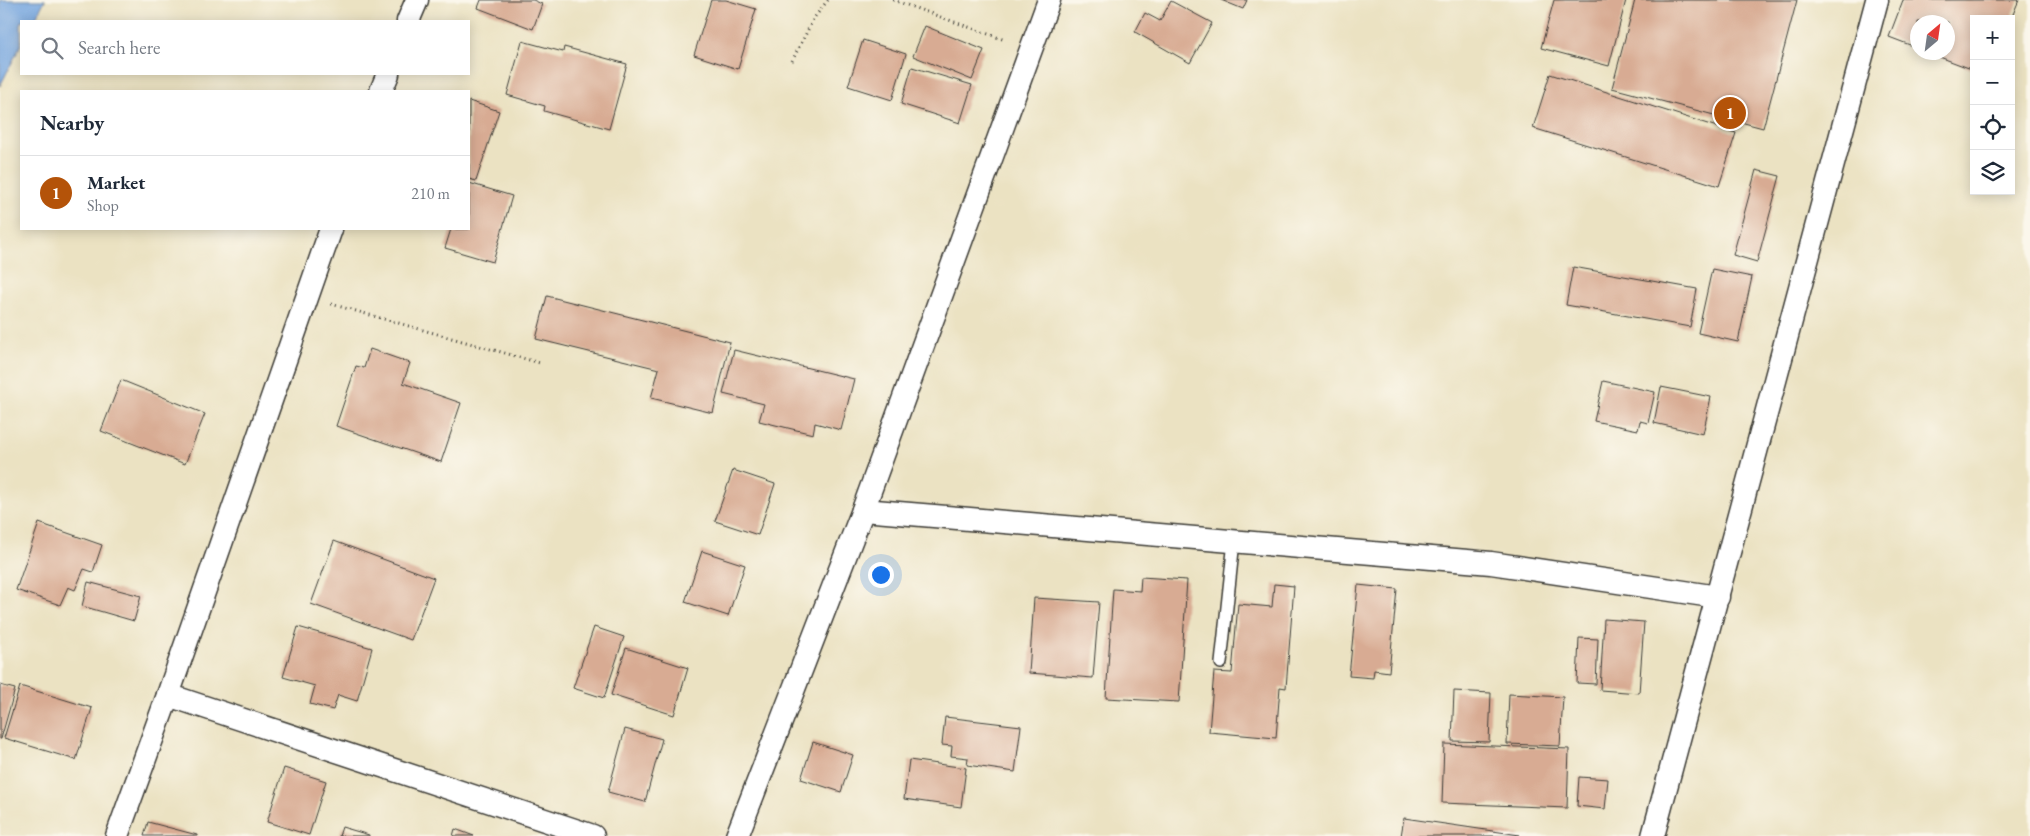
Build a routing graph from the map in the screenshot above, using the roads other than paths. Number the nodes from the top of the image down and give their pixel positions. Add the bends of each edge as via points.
1 (417, 0) edge
2 (1050, 0) edge
3 (1877, 0) edge
4 (408, 20) edge
5 (388, 75) edge
6 (381, 90) edge
7 (331, 230) edge
8 (863, 510) junction
9 (1234, 541) junction
10 (1718, 597) junction
11 (1221, 663) dead end
12 (168, 695) junction
13 (117, 836) edge
14 (593, 836) edge
15 (736, 836) edge
16 (1652, 836) edge

1 - 4 street
2 - 8 street
3 - 10 street
5 - 6 street
7 - 12 street
8 - 9 street
8 - 15 street
9 - 10 street via 1491,563
9 - 11 lane
10 - 16 street
12 - 13 street
12 - 14 street

